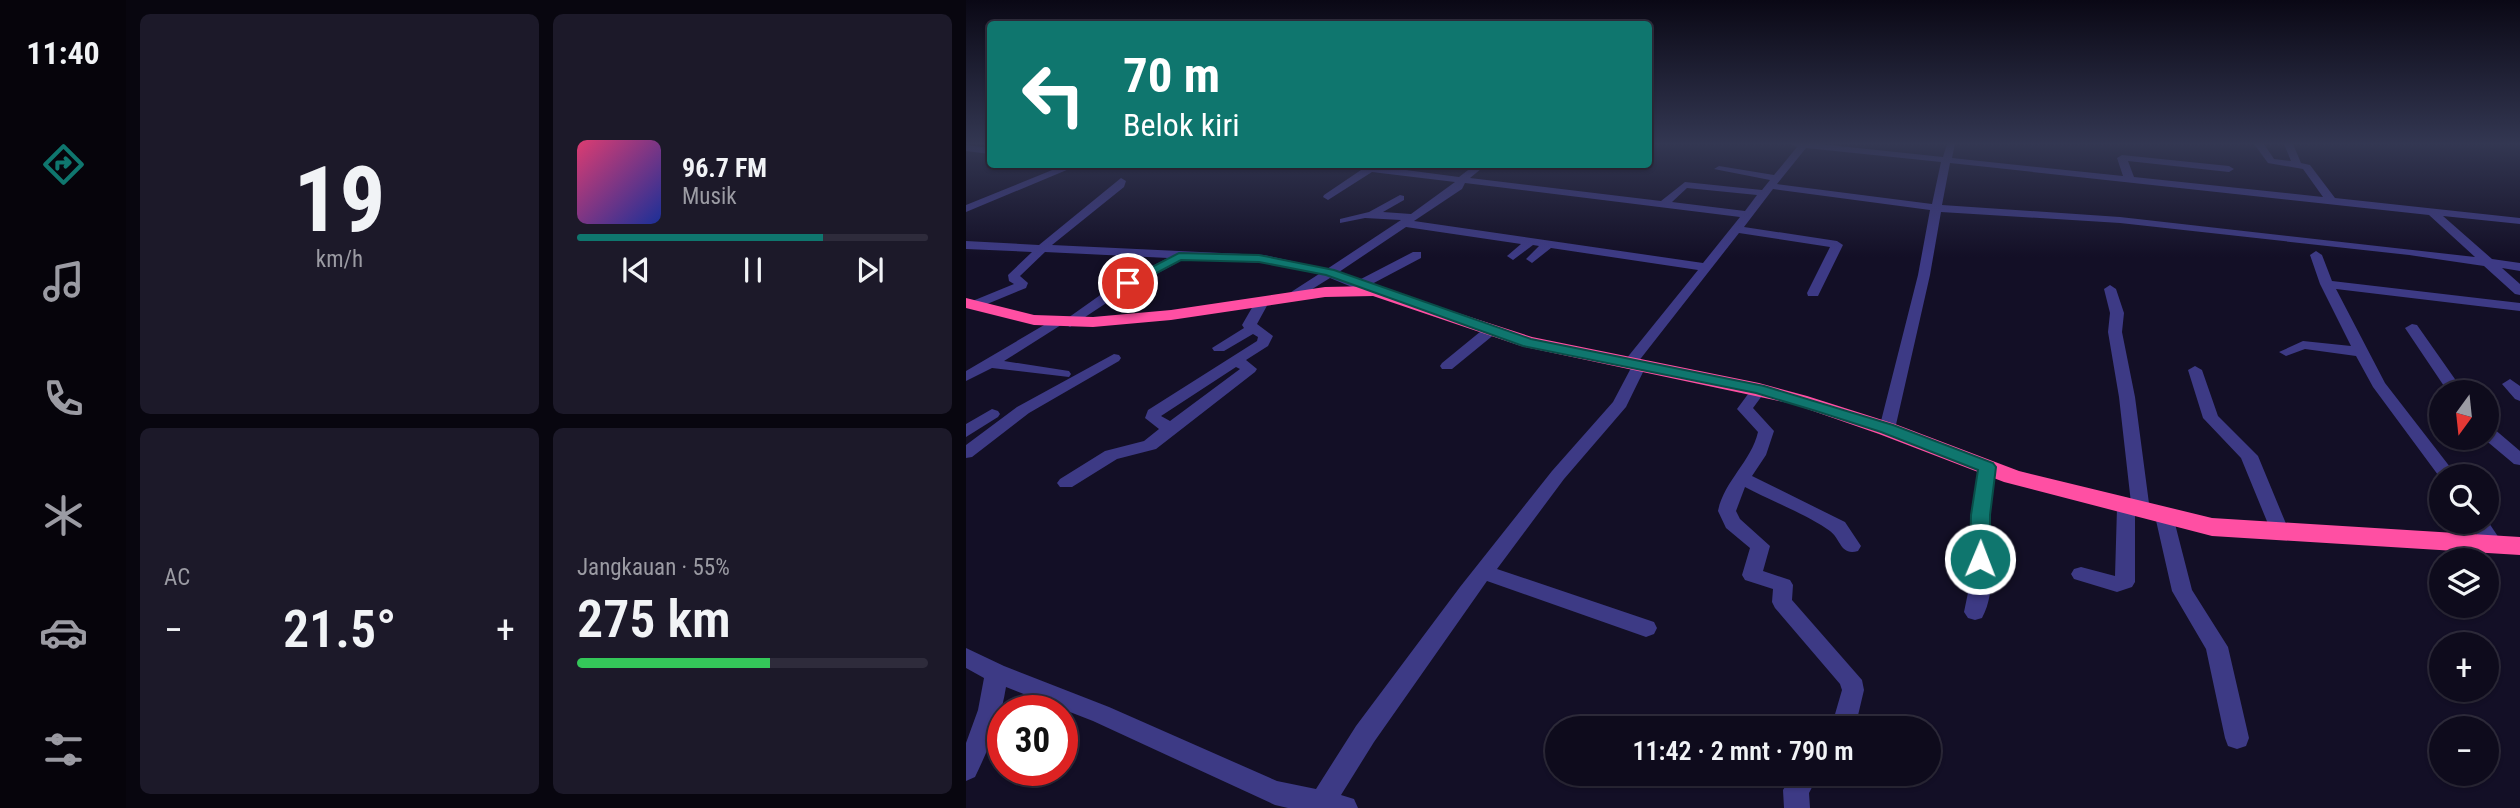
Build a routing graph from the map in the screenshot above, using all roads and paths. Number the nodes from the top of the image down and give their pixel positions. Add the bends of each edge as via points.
1 (1121, 181) dead end
2 (1032, 182) edge
3 (1351, 182) edge
4 (1460, 182) edge
5 (1475, 182) edge
6 (1757, 182) edge
7 (1773, 182) edge
8 (1941, 182) edge
9 (2146, 182) edge
10 (2316, 182) edge
11 (1770, 186) junction
12 (1328, 197) dead end
13 (1400, 198) dead end
14 (2332, 201) junction
15 (1663, 205) junction
16 (967, 207) edge
17 (1936, 208) junction
18 (2433, 213) junction
19 (1373, 214) junction
20 (1749, 215) junction
21 (1408, 220) junction
22 (1344, 221) dead end
23 (2520, 221) edge
24 (1736, 229) junction
25 (1531, 241) junction
26 (1548, 244) junction
27 (966, 246) edge
28 (1043, 249) junction
29 (1417, 255) dead end
30 (2316, 255) dead end
31 (1513, 256) dead end
32 (1179, 257) junction
33 (1532, 258) dead end
34 (2490, 263) junction
35 (1705, 267) junction
36 (2520, 267) edge
37 (1330, 273) junction
38 (2326, 284) junction
39 (1367, 288) junction
40 (2110, 289) dead end
41 (2520, 291) edge
42 (1813, 293) dead end
43 (1293, 296) junction
44 (1262, 302) junction
45 (970, 304) edge
46 (2520, 307) edge
47 (1063, 323) junction
48 (2412, 328) dead end
49 (1252, 329) junction
50 (1490, 330) junction
51 (1219, 348) dead end
52 (2286, 352) dead end
53 (2361, 352) junction
54 (1114, 358) dead end
55 (1237, 361) junction
56 (992, 363) junction
57 (1634, 365) junction
58 (1447, 366) dead end
59 (2195, 370) dead end
60 (1064, 374) dead end
61 (967, 377) edge
62 (2448, 380) edge
63 (1759, 389) junction
64 (992, 414) dead end
65 (1170, 429) junction
66 (1887, 429) junction
67 (2499, 442) edge
68 (968, 443) edge
69 (2520, 460) edge
70 (2439, 464) edge
71 (1987, 467) junction
72 (1743, 479) junction
73 (1066, 483) dead end
74 (2134, 510) junction
75 (2164, 516) junction
76 (2280, 531) junction
77 (2486, 534) edge
78 (2493, 544) junction
79 (1851, 546) dead end
80 (2520, 546) edge
81 (1484, 572) junction
82 (2081, 575) dead end
83 (1975, 612) dead end
84 (1646, 628) dead end
85 (966, 657) edge
86 (996, 673) junction
87 (1846, 716) edge
88 (2237, 738) dead end
89 (966, 769) edge
90 (1799, 786) edge
91 (1333, 806) edge
92 (1797, 808) edge

1 - 28 street
2 - 16 street
3 - 12 street
4 - 21 street
5 - 15 street
6 - 11 street
7 - 11 street
8 - 17 street
9 - 14 street
10 - 14 street
11 - 15 street via 1685,184
11 - 17 street
11 - 20 street
13 - 19 street
14 - 18 street
15 - 20 street
17 - 34 street via 2120,220
17 - 66 street
18 - 23 street
18 - 34 street
19 - 21 street
19 - 22 street
20 - 24 street
21 - 25 street
21 - 37 street
24 - 35 street
24 - 42 street via 1836,244
25 - 26 street
25 - 31 street
26 - 33 street
26 - 35 street
27 - 28 street
28 - 32 street
28 - 45 street via 1014,275 1021,285
29 - 39 street
30 - 38 street
32 - 37 street via 1264,259
32 - 47 street
34 - 36 street
34 - 41 street
35 - 57 street
37 - 39 street
37 - 43 street
38 - 46 street
38 - 53 street
39 - 43 highway
39 - 50 highway
40 - 74 street via 2127,397
43 - 44 highway
44 - 47 highway via 1133,320
44 - 49 street via 1250,320
45 - 47 highway
47 - 56 street
48 - 62 street
49 - 51 street
49 - 55 street via 1266,336 1265,340
50 - 57 highway
50 - 58 street
52 - 53 street via 2303,345
53 - 70 street via 2378,384
54 - 68 street
55 - 65 street via 1250,369
55 - 65 street via 1154,413 1153,418
56 - 60 street
56 - 61 street
57 - 63 highway
57 - 81 street via 1620,404 1558,475
59 - 76 street via 2211,418 2249,456
63 - 66 highway
63 - 72 street via 1745,409 1766,431 1765,440
64 - 68 street
65 - 73 street via 1150,445 1111,455
66 - 71 highway
67 - 69 street
71 - 74 highway
71 - 83 street
72 - 79 street via 1838,527
72 - 87 street via 1726,505 1732,522 1760,546 1751,573 1783,585 1782,602 1851,680
74 - 75 highway
74 - 82 street via 2125,582
75 - 76 highway via 2212,527
75 - 88 street via 2182,591 2217,647
76 - 78 highway
77 - 78 street
78 - 80 highway
81 - 84 street
81 - 91 street via 1365,734
85 - 86 street
86 - 89 street via 993,706
86 - 91 street via 1101,714 1275,793
90 - 92 street

